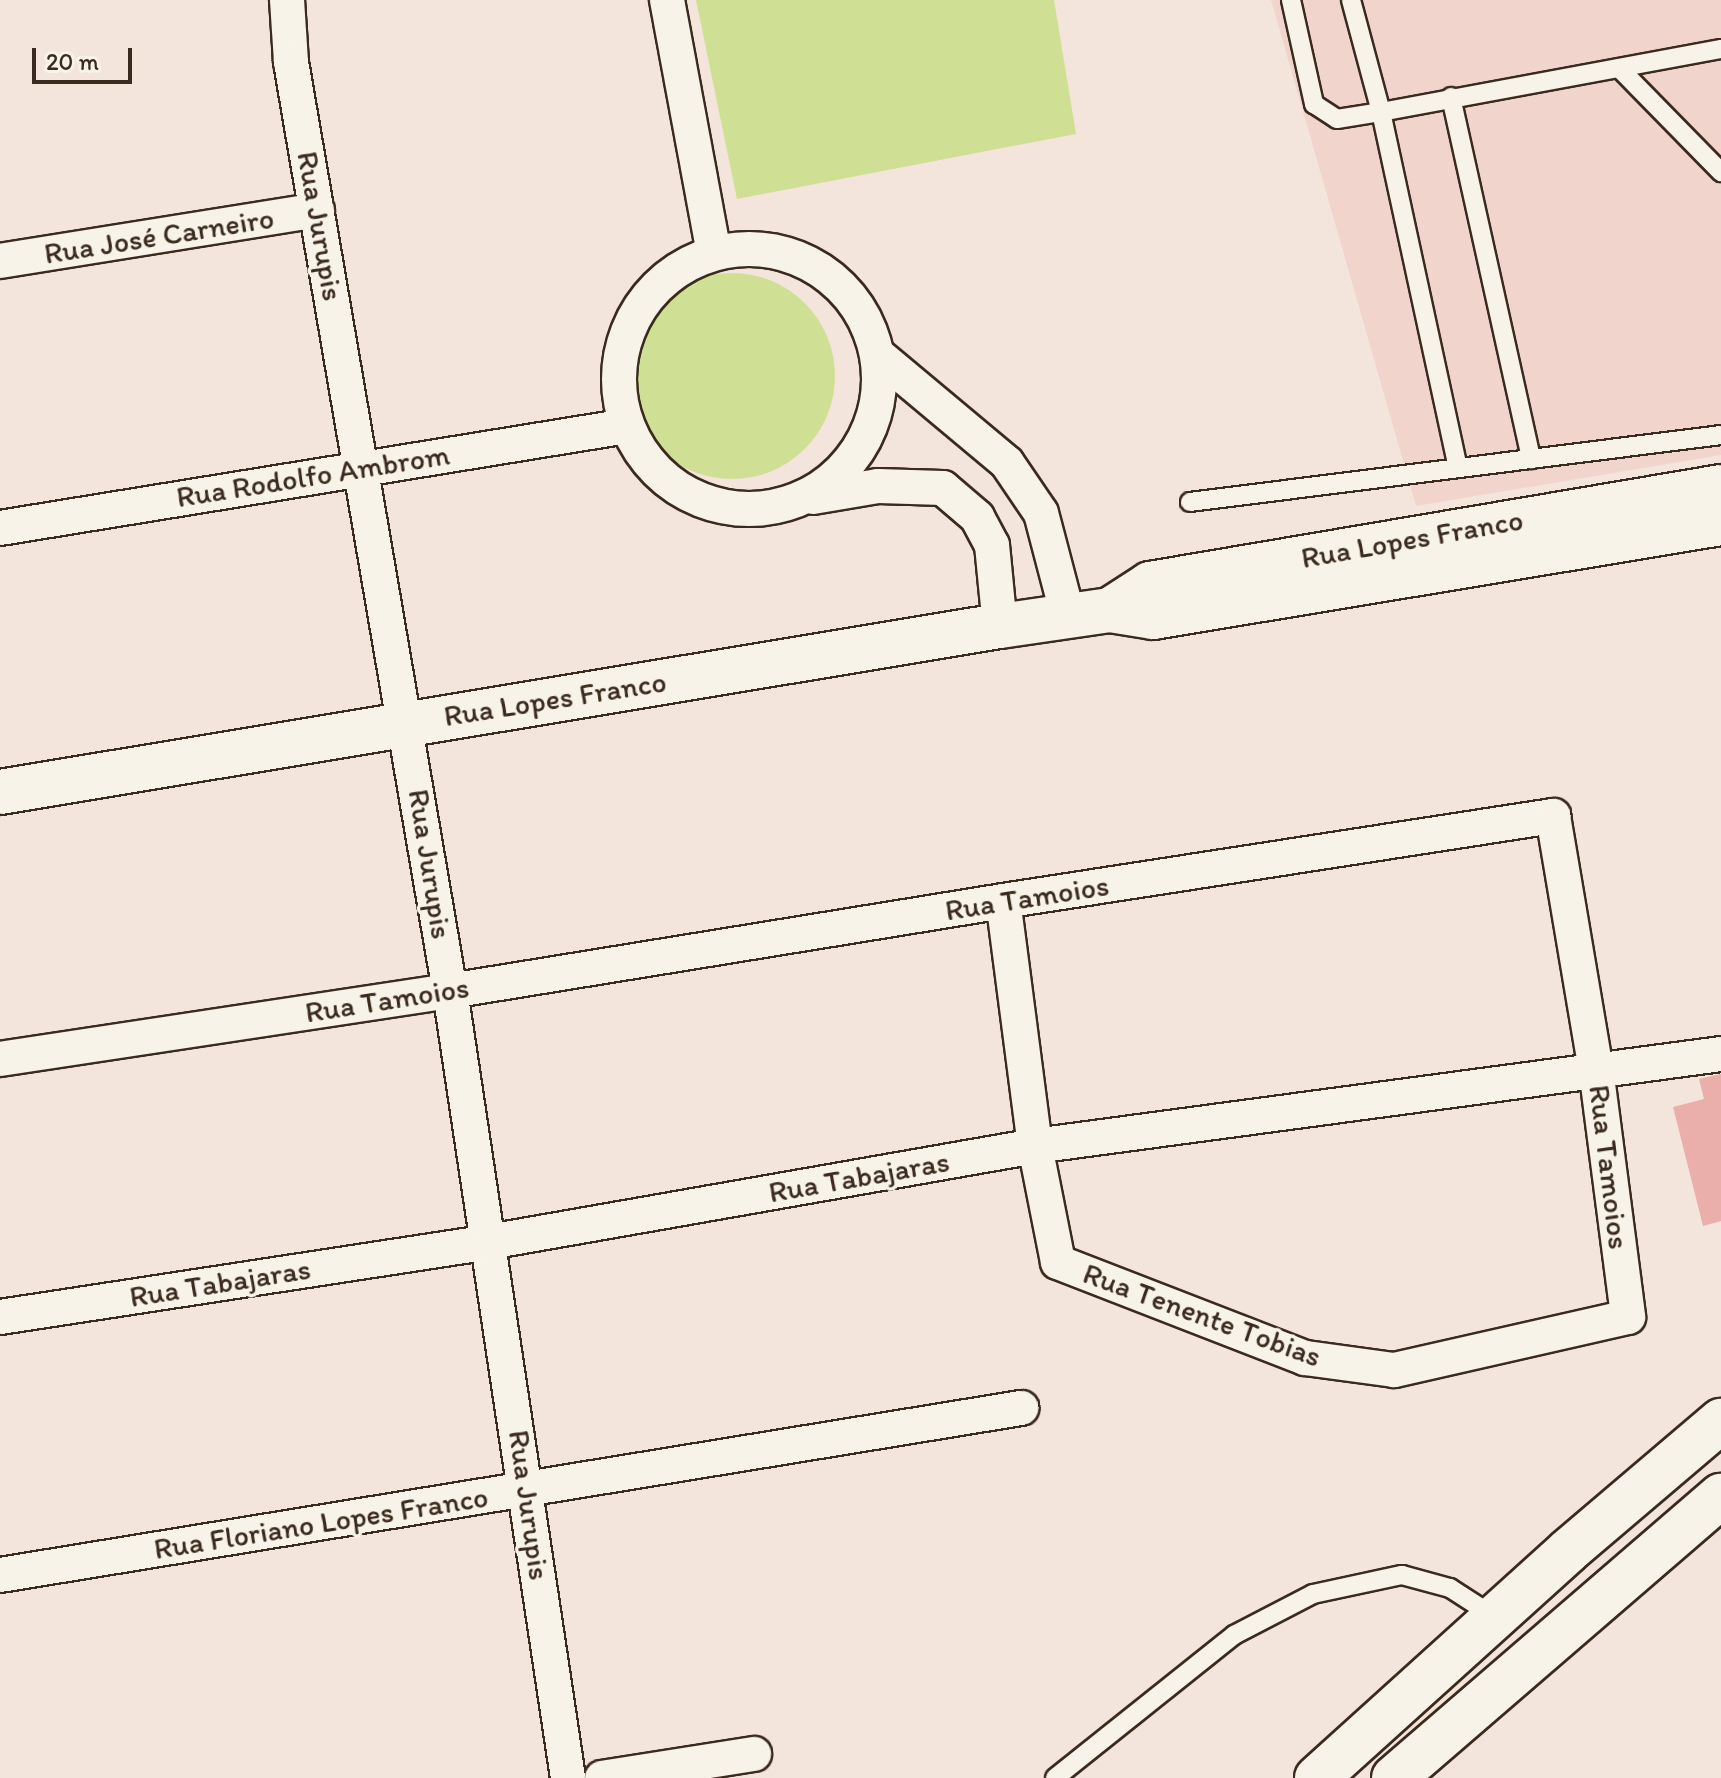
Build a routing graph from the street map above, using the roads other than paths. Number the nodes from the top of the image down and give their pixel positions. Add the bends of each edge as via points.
1 (287, 0) edge
2 (667, 0) edge
3 (1291, 0) edge
4 (1351, 0) edge
5 (1721, 49) edge
6 (1619, 68) junction
7 (1451, 97) junction
8 (1381, 112) junction
9 (1721, 172) edge
10 (317, 210) junction
11 (714, 253) junction
12 (0, 261) edge
13 (878, 355) junction
14 (627, 426) junction
15 (1721, 435) edge
16 (1531, 459) junction
17 (361, 467) junction
18 (1458, 468) junction
19 (1721, 487) edge
20 (805, 498) junction
21 (1190, 502) dead end
22 (1721, 523) edge
23 (0, 528) edge
24 (1089, 613) junction
25 (1000, 626) junction
26 (407, 723) junction
27 (0, 792) edge
28 (1003, 901) junction
29 (450, 991) junction
30 (1721, 1054) edge
31 (0, 1059) edge
32 (1596, 1069) junction
33 (1035, 1146) junction
34 (489, 1242) junction
35 (0, 1317) edge
36 (1628, 1317) joint
37 (1021, 1408) dead end
38 (1721, 1421) edge
39 (527, 1490) junction
40 (1721, 1496) edge
41 (0, 1575) edge
42 (1495, 1617) junction
43 (754, 1754) dead end
44 (568, 1778) edge
45 (602, 1778) edge
46 (1055, 1778) edge
47 (1317, 1778) edge
48 (1394, 1778) edge

1 - 10 street, Rua Jurupis via 291,62
2 - 11 street
3 - 8 lane via 1314,104 1337,119
4 - 8 lane
5 - 6 lane
6 - 7 lane
6 - 9 lane
7 - 8 lane
7 - 16 lane
8 - 18 lane
10 - 12 street, Rua José Carneiro
10 - 17 street, Rua Jurupis
11 - 13 street via 757,248 811,265 836,281 863,315
11 - 14 street via 675,271 637,314 625,340 619,384
13 - 20 street via 879,398 866,439 840,474
13 - 24 street via 1007,463 1041,513
14 - 17 street, Rua Rodolfo Ambrom
14 - 20 street via 649,463 681,491 721,508 764,510
15 - 16 lane
16 - 18 lane
17 - 23 street, Rua Rodolfo Ambrom
17 - 26 street, Rua Jurupis
18 - 21 lane
19 - 24 main road, Rua Lopes Franco via 1150,584
20 - 25 street via 878,486 943,488 977,517 992,545
22 - 24 main road, Rua Lopes Franco via 1153,617
24 - 25 main road, Rua Lopes Franco
25 - 26 main road, Rua Lopes Franco
26 - 27 main road, Rua Lopes Franco
26 - 29 street, Rua Jurupis
28 - 29 street, Rua Tamoios
28 - 32 street, Rua Tamoios via 1553,816
28 - 33 street
29 - 31 street, Rua Tamoios
29 - 34 street, Rua Jurupis
30 - 32 street, Rua Tabajaras
32 - 33 street, Rua Tabajaras
32 - 36 street, Rua Tamoios
33 - 34 street, Rua Tabajaras
33 - 36 street, Rua Tenente Tobias via 1058,1262 1305,1358 1394,1370
34 - 35 street, Rua Tabajaras
34 - 39 street, Rua Jurupis
37 - 39 street, Rua Floriano Lopes Franco
38 - 42 main road
39 - 41 street, Rua Floriano Lopes Franco
39 - 44 street, Rua Jurupis
40 - 48 main road
42 - 46 lane via 1450,1588 1402,1575 1313,1594 1234,1635
42 - 47 main road
43 - 45 street

